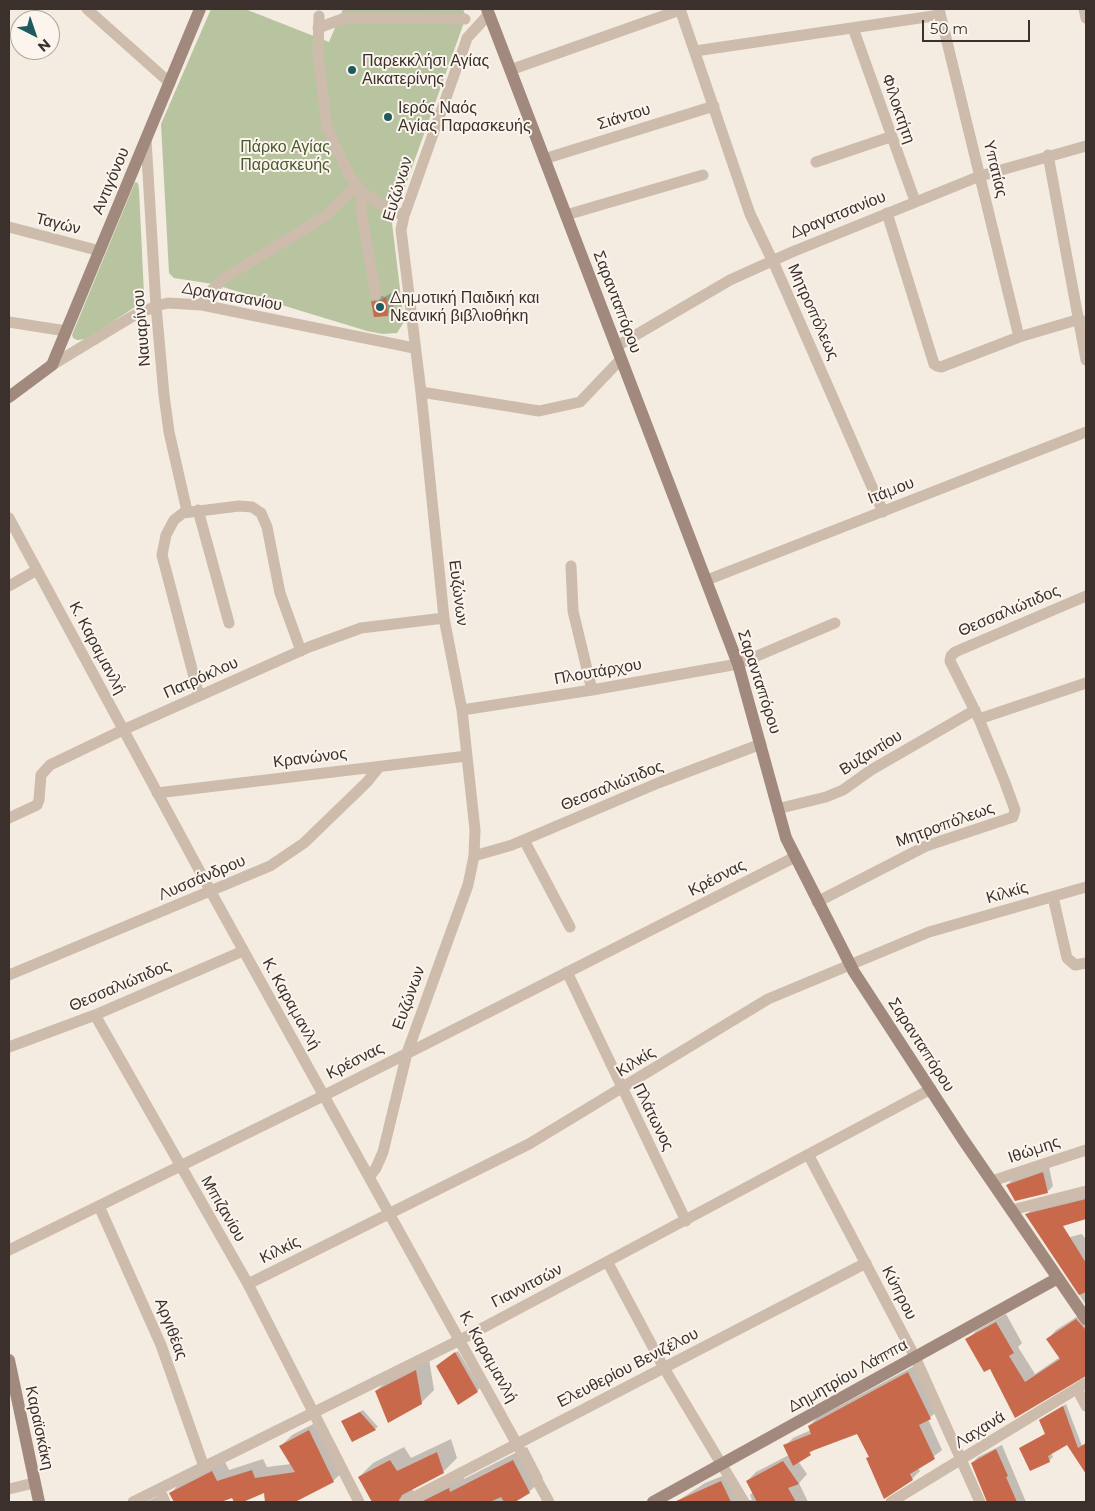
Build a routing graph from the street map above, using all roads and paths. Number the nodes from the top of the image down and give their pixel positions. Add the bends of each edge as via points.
1 (87, 9) edge
2 (200, 9) edge
3 (680, 9) edge
4 (1084, 9) edge
5 (488, 12) edge
6 (939, 12) edge
7 (418, 14) edge
8 (1086, 18) edge
9 (466, 19) dead end
10 (853, 28) junction
11 (695, 51) junction
12 (510, 70) junction
13 (170, 83) junction
14 (714, 106) junction
15 (890, 137) junction
16 (146, 140) junction
17 (1086, 146) edge
18 (1048, 155) junction
19 (544, 159) junction
20 (816, 162) dead end
21 (703, 175) dead end
22 (980, 176) junction
23 (359, 188) junction
24 (915, 201) junction
25 (887, 212) junction
26 (566, 215) junction
27 (404, 216) junction
28 (9, 227) edge
29 (100, 251) junction
30 (772, 260) junction
31 (376, 295) dead end
32 (156, 306) junction
33 (202, 306) junction
34 (1080, 319) junction
35 (9, 322) edge
36 (66, 331) junction
37 (1020, 337) junction
38 (617, 346) junction
39 (414, 348) junction
40 (621, 359) junction
41 (1086, 360) edge
42 (52, 365) junction
43 (421, 392) junction
44 (9, 397) edge
45 (1086, 432) edge
46 (192, 511) junction
47 (883, 512) junction
48 (9, 518) edge
49 (571, 566) dead end
50 (37, 570) junction
51 (707, 580) junction
52 (9, 586) edge
53 (1086, 596) edge
54 (444, 618) junction
55 (229, 623) dead end
56 (835, 623) dead end
57 (301, 651) junction
58 (950, 661) joint
59 (738, 664) junction
60 (1086, 682) edge
61 (592, 690) junction
62 (199, 696) junction
63 (462, 710) junction
64 (977, 715) junction
65 (123, 730) junction
66 (761, 744) junction
67 (467, 756) junction
68 (379, 766) junction
69 (157, 794) junction
70 (777, 809) junction
71 (9, 818) edge
72 (524, 840) junction
73 (474, 856) junction
74 (795, 857) junction
75 (1086, 887) edge
76 (210, 892) junction
77 (1053, 897) junction
78 (817, 902) junction
79 (570, 927) dead end
80 (243, 951) junction
81 (1086, 963) edge
82 (849, 964) junction
83 (567, 972) junction
84 (9, 975) edge
85 (95, 1015) junction
86 (9, 1047) edge
87 (407, 1053) junction
88 (931, 1089) junction
89 (622, 1090) junction
90 (323, 1096) junction
91 (1086, 1150) edge
92 (809, 1156) junction
93 (180, 1167) junction
94 (369, 1177) junction
95 (992, 1181) junction
96 (1086, 1191) edge
97 (99, 1206) junction
98 (1012, 1210) junction
99 (390, 1215) junction
100 (686, 1221) junction
101 (9, 1250) edge
102 (608, 1263) junction
103 (866, 1263) junction
104 (1058, 1278) junction
105 (248, 1284) junction
106 (1086, 1319) edge
107 (460, 1340) junction
108 (914, 1357) junction
109 (9, 1360) edge
110 (664, 1368) junction
111 (1082, 1386) edge
112 (12, 1390) edge
113 (1086, 1406) edge
114 (313, 1413) junction
115 (517, 1443) junction
116 (961, 1461) junction
117 (723, 1464) junction
118 (204, 1467) junction
119 (34, 1483) junction
120 (9, 1489) edge
121 (159, 1490) junction
122 (38, 1502) edge
123 (133, 1502) edge
124 (165, 1502) edge
125 (359, 1502) edge
126 (405, 1502) edge
127 (549, 1502) edge
128 (653, 1502) edge
129 (744, 1502) edge
130 (890, 1502) edge
131 (980, 1502) edge

1 - 13 street
2 - 13 street, Αντιγόνου
3 - 11 street, Μητροπόλεως
3 - 12 street
4 - 8 street
5 - 12 street, Σαρανταπόρου
5 - 27 street, Ευζώνων via 467,38
6 - 10 street
6 - 22 street, Υπατίας
7 - 9 street
7 - 23 street via 319,22 320,78 327,128
10 - 11 street
10 - 15 street, Φιλοκτήτη
11 - 14 street, Μητροπόλεως
12 - 19 street, Σαρανταπόρου
13 - 16 street, Αντιγόνου
14 - 19 street, Σιάντου
14 - 30 street, Μητροπόλεως via 750,214
15 - 20 street
15 - 24 street, Φιλοκτήτη
16 - 29 street, Αντιγόνου
16 - 32 street, Ναυαρίνου
17 - 18 street, Δραγατσανίου
18 - 22 street, Δραγατσανίου
18 - 34 street
19 - 26 street, Σαρανταπόρου
21 - 26 street
22 - 24 street, Δραγατσανίου
22 - 37 street, Υπατίας
23 - 27 street via 378,203
23 - 31 street
23 - 33 street via 324,217 223,279 206,296
24 - 25 street, Δραγατσανίου
25 - 30 street, Δραγατσανίου
25 - 37 street via 934,364 941,367
26 - 38 street, Σαρανταπόρου
27 - 39 street, Ευζώνων via 401,230
28 - 29 street, Ταγών
29 - 36 street, Αντιγόνου
30 - 38 street, Δραγατσανίου via 713,289
30 - 47 street, Μητροπόλεως
32 - 33 street, Δραγατσανίου via 168,303
32 - 42 street, Δραγατσανίου via 133,316
32 - 46 street, Ναυαρίνου via 169,432
33 - 39 street, Δραγατσανίου
34 - 37 street
34 - 41 street
35 - 36 street
36 - 42 street, Αντιγόνου
38 - 40 street, Σαρανταπόρου
39 - 43 street, Ευζώνων
40 - 43 street via 580,402 539,411
40 - 51 street, Σαρανταπόρου
42 - 44 street, Δραγατσανίου
43 - 54 street, Ευζώνων
45 - 47 street, Ιτάμου
46 - 55 street, Ναυαρίνου
46 - 57 street via 239,506 252,507 261,513 267,527 280,594
46 - 62 street via 180,514 171,525 162,555
47 - 51 street, Ιτάμου
48 - 50 street, Κ. Καραμανλή
49 - 61 street via 573,611
50 - 52 street
50 - 65 street, Κ. Καραμανλή
51 - 59 street, Σαρανταπόρου
53 - 58 street, Θεσσαλιώτιδος via 955,652
54 - 57 street, Πατρόκλου via 361,628
54 - 63 street, Ευζώνων
56 - 59 street, Πλουτάρχου
57 - 62 street, Πατρόκλου
58 - 64 street, Μητροπόλεως
59 - 61 street, Πλουτάρχου
59 - 66 street, Σαρανταπόρου
60 - 64 street, Βυζαντίου
61 - 63 street, Πλουτάρχου
62 - 65 street, Πατρόκλου
63 - 67 street, Ευζώνων
64 - 70 street, Βυζαντίου via 871,770 842,790
64 - 78 street, Μητροπόλεως via 1015,810 1013,817 926,846
65 - 69 street, Κ. Καραμανλή
65 - 71 street, Πατρόκλου via 50,764 41,775 37,805
66 - 70 street, Σαρανταπόρου
66 - 72 street, Θεσσαλιώτιδος
67 - 68 street, Κρανώνος
67 - 73 street, Ευζώνων via 475,830
68 - 69 street, Κρανώνος
68 - 76 street, Λυσσάνδρου via 367,782 294,851 270,866
69 - 76 street, Κ. Καραμανλή
70 - 74 street, Σαρανταπόρου
72 - 73 street, Θεσσαλιώτιδος
72 - 79 street
73 - 87 street, Ευζώνων via 468,885
74 - 78 street, Σαρανταπόρου
74 - 83 street, Κρέσνας
75 - 77 street, Κιλκίς
76 - 80 street, Κ. Καραμανλή
76 - 84 street, Λυσσάνδρου
77 - 81 street, Κιλκίς via 1067,958 1075,965
77 - 82 street, Κιλκίς via 929,932
78 - 82 street, Σαρανταπόρου
80 - 85 street, Θεσσαλιώτιδος
80 - 90 street, Κ. Καραμανλή
82 - 88 street, Σαρανταπόρου
82 - 89 street, Κιλκίς via 768,999
83 - 87 street, Κρέσνας
83 - 89 street, Πλάτωνος
85 - 86 street, Θεσσαλιώτιδος
85 - 93 street, Μπιζανίου
87 - 90 street, Κρέσνας
87 - 94 street, Ευζώνων via 383,1152
88 - 92 street, Γιαννιτσών
88 - 95 street, Σαρανταπόρου
89 - 99 street, Κιλκίς via 540,1138
89 - 100 street, Πλάτωνος
90 - 93 street, Κρέσνας
90 - 94 street, Κ. Καραμανλή
91 - 95 street, Ιθώμης
92 - 100 street, Γιαννιτσών
92 - 103 street, Κύπρου
93 - 97 street, Κρέσνας
93 - 105 street, Μπιζανίου
94 - 99 street, Κ. Καραμανλή
95 - 98 street, Σαρανταπόρου
96 - 98 street
97 - 101 street, Κρέσνας
97 - 118 street, Αργιθέας via 161,1345
98 - 104 street, Σαρανταπόρου
99 - 105 street, Κιλκίς
99 - 107 street, Κ. Καραμανλή
100 - 102 street, Γιαννιτσών
102 - 107 street, Γιαννιτσών
102 - 110 street
103 - 108 street, Κύπρου
103 - 110 street, Ελευθερίου Βενιζέλου
104 - 106 street, Σαρανταπόρου
104 - 108 street, Δημητρίου Λάππα
105 - 114 street, Μπιζανίου
107 - 114 street, Γιαννιτσών
107 - 115 street, Κ. Καραμανλή
108 - 116 street, Κύπρου
108 - 117 street, Δημητρίου Λάππα
109 - 112 street, Καραϊσκάκη
110 - 115 street, Ελευθερίου Βενιζέλου
110 - 117 street
111 - 113 street
111 - 116 street, Λαχανά
112 - 119 street, Καραϊσκάκη
114 - 118 street, Γιαννιτσών
114 - 125 street, Μπιζανίου
115 - 126 street, Ελευθερίου Βενιζέλου
115 - 127 street, Κ. Καραμανλή
116 - 130 street, Λαχανά
116 - 131 street, Κύπρου
117 - 128 street, Δημητρίου Λάππα
117 - 129 street
118 - 121 street, Γιαννιτσών
119 - 120 street
119 - 122 street, Καραϊσκάκη
121 - 123 street, Γιαννιτσών
121 - 124 street

